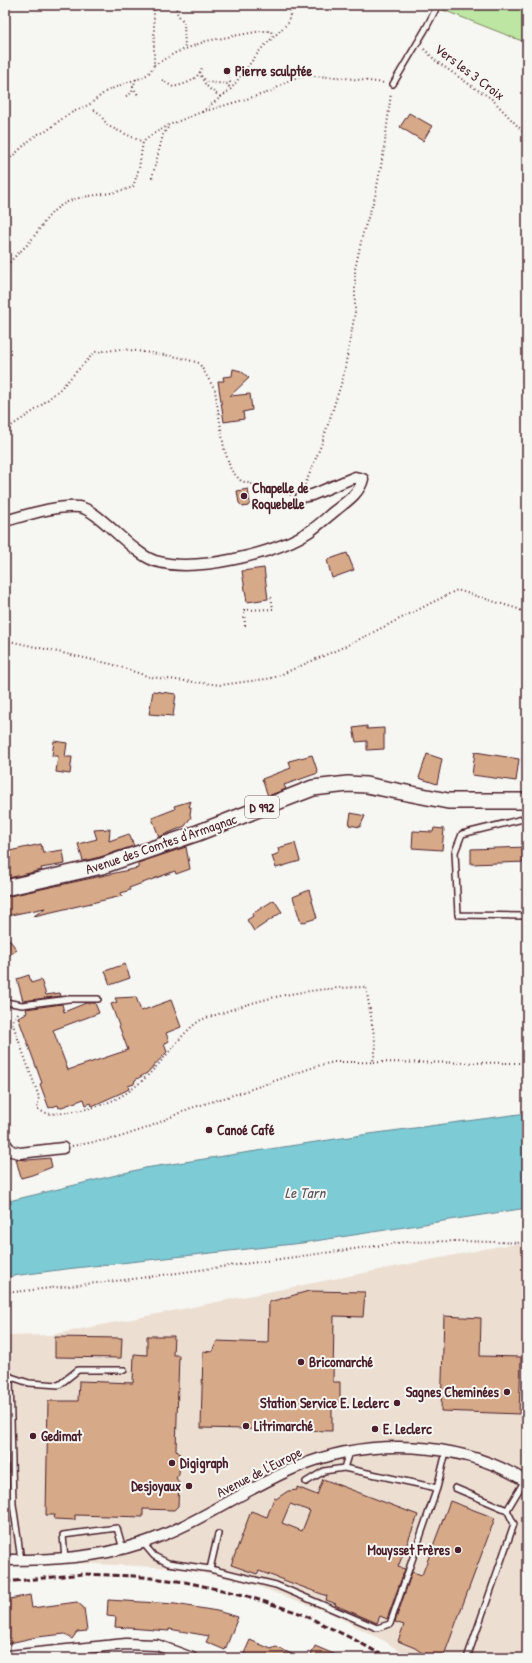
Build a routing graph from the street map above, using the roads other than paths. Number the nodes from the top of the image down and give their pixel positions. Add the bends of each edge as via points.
1 (438, 5) edge
2 (393, 84) road end
3 (301, 497) road end
4 (5, 520) edge
5 (527, 801) edge
6 (527, 818) edge
7 (5, 888) edge
8 (527, 916) edge
9 (98, 999) dead end
10 (5, 1002) edge
11 (5, 1143) edge
12 (63, 1148) road end
13 (124, 1370) dead end
14 (7, 1376) edge
15 (349, 1451) junction
16 (446, 1452) junction
17 (344, 1468) junction
18 (526, 1481) edge
19 (306, 1482) dead end
20 (437, 1488) junction
21 (455, 1488) dead end
22 (507, 1510) junction
23 (218, 1534) dead end
24 (143, 1543) junction
25 (123, 1548) junction
26 (65, 1559) junction
27 (5, 1560) edge
28 (21, 1560) junction
29 (210, 1569) junction
30 (5, 1658) edge
31 (192, 1658) edge
32 (467, 1658) edge

1 - 2 lane
3 - 4 street via 355,477 363,480 361,487 348,500 310,531 286,544 246,557 205,564 172,564 154,560 81,507 65,507
5 - 7 main road, Avenue des Comtes d'Armagnac / D 992 via 448,801 366,785 332,785 307,790 195,834 102,866
6 - 8 lane via 462,834 455,852 458,915
9 - 10 lane via 69,999 22,1005
11 - 12 street via 11,1151 20,1153
13 - 14 lane via 78,1370 59,1385 29,1383
14 - 28 lane via 13,1504
15 - 16 street, Avenue de l'Europe via 394,1448
15 - 17 lane
15 - 24 street, Avenue de l'Europe via 332,1454 296,1467 194,1520
16 - 18 street, Avenue de l'Europe via 476,1458
16 - 20 lane
17 - 19 lane via 324,1471
17 - 20 lane
18 - 22 lane
20 - 29 lane via 390,1624 377,1628 276,1585
21 - 22 lane
22 - 32 lane via 514,1524
23 - 29 lane
24 - 25 street, Avenue de l'Europe
24 - 29 lane via 154,1556 168,1563
25 - 26 street, Avenue de l'Europe
25 - 26 lane via 117,1528 63,1535
26 - 28 street, Avenue de l'Europe
27 - 28 street, Avenue de l'Europe
30 - 31 street via 126,1644 158,1645

